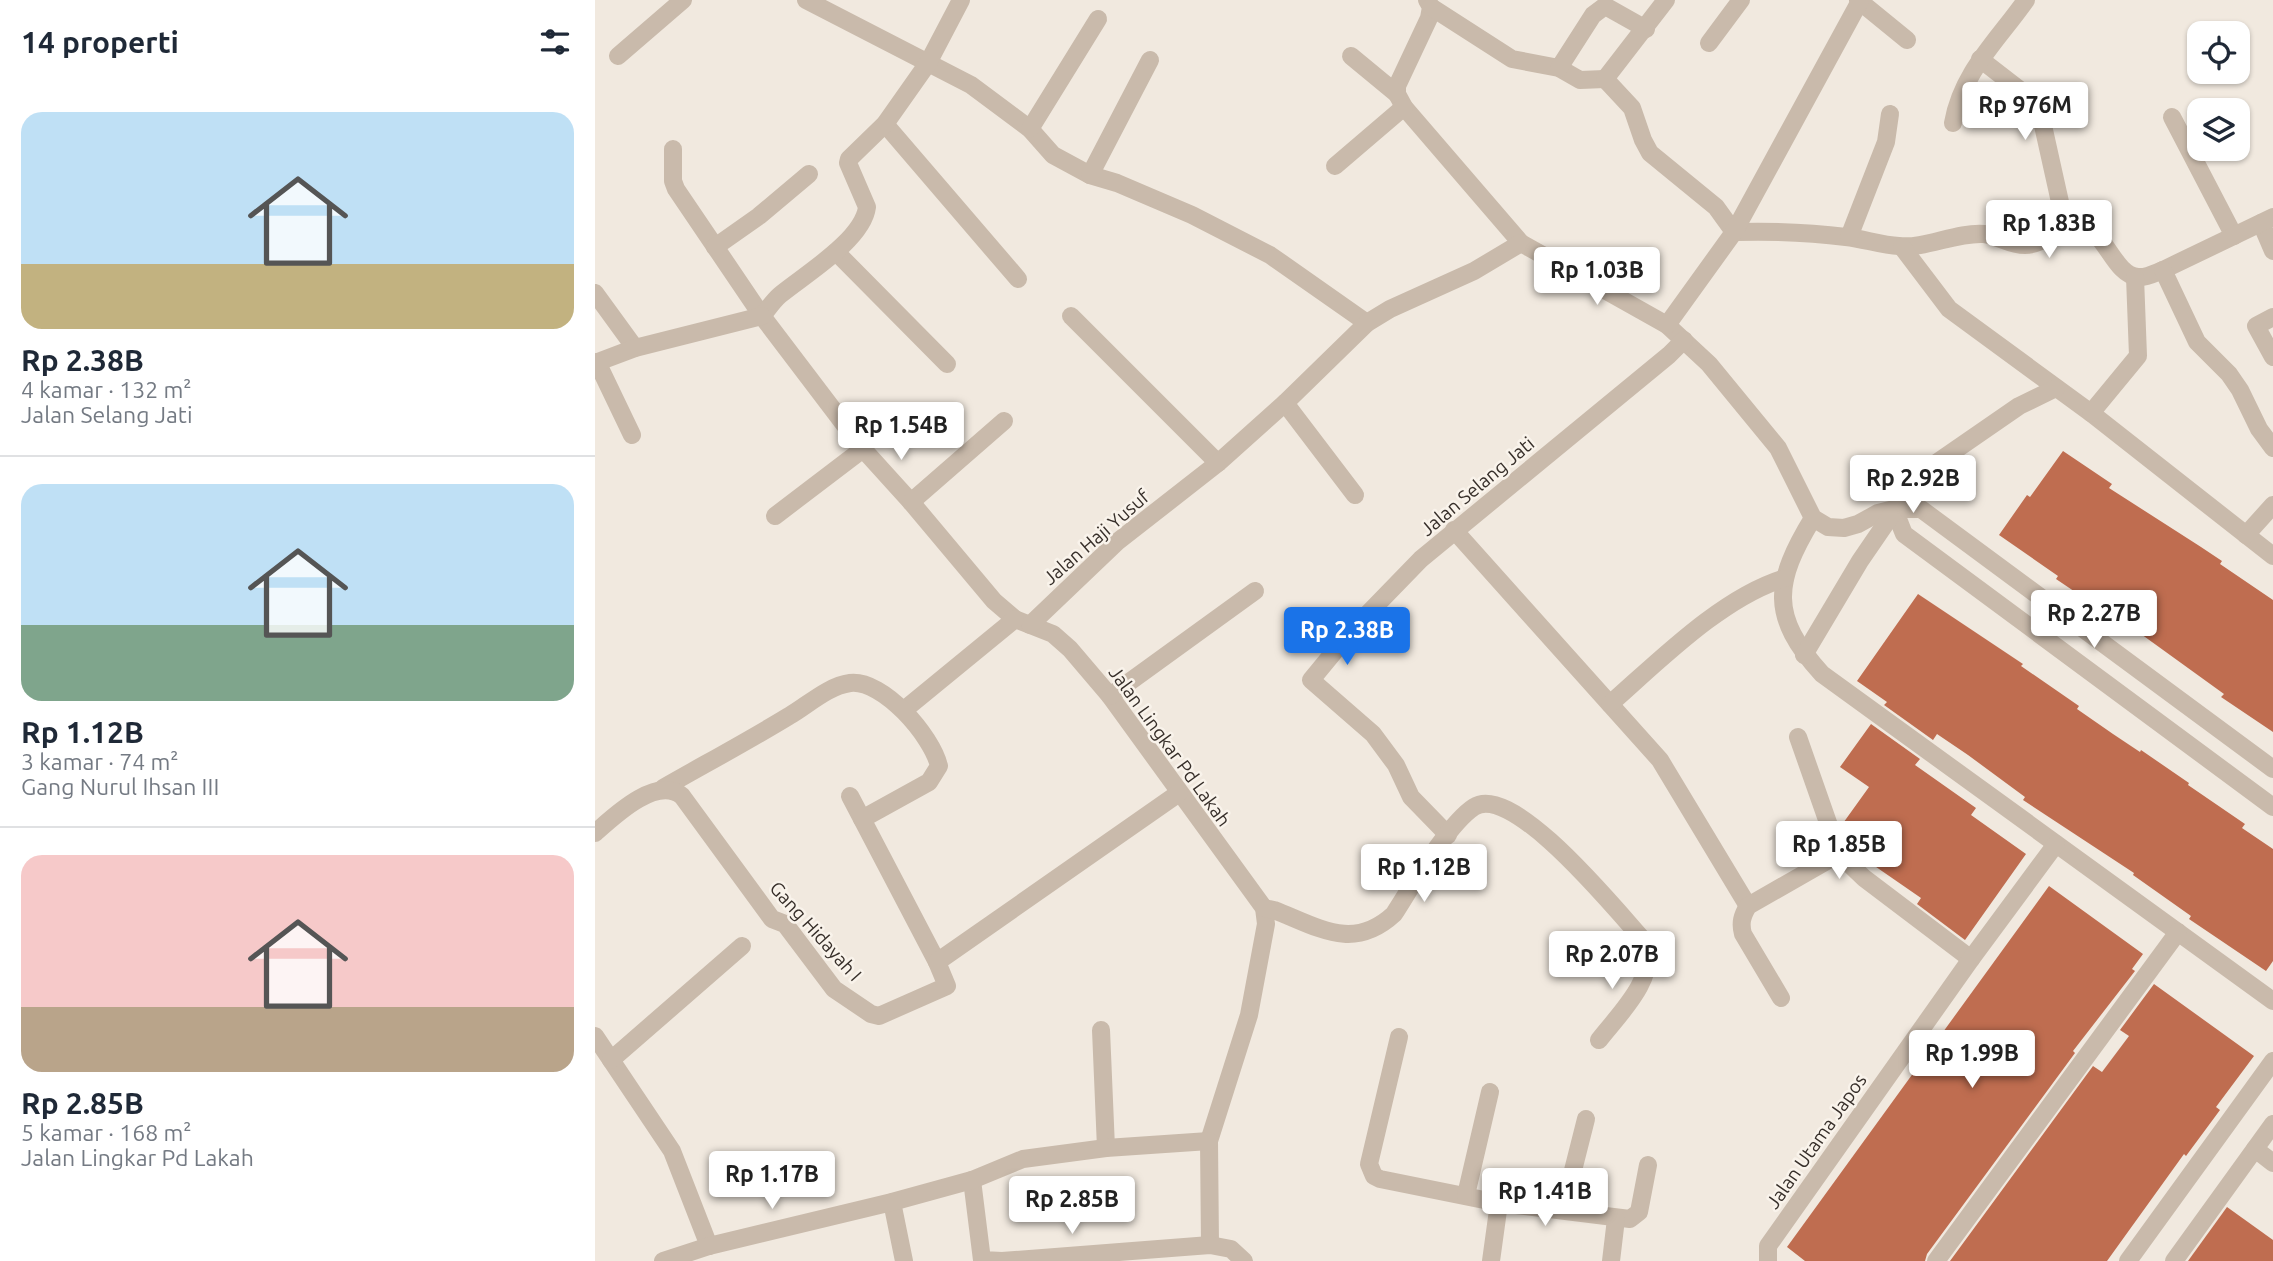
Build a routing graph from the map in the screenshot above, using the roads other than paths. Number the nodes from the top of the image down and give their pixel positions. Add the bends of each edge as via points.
1 (683, 0) edge
2 (806, 0) edge
3 (961, 0) edge
4 (1666, 0) edge
5 (1741, 0) edge
6 (1859, 1) edge
7 (2021, 2) edge
8 (1429, 4) edge
9 (1098, 19) dead end
10 (1646, 29) junction
11 (1907, 40) dead end
12 (1709, 43) dead end
13 (618, 56) dead end
14 (1351, 56) dead end
15 (1980, 59) junction
16 (1150, 60) dead end
17 (928, 63) junction
18 (1559, 68) junction
19 (1605, 79) junction
20 (1401, 101) junction
21 (1890, 114) dead end
22 (2172, 117) dead end
23 (1953, 123) dead end
24 (885, 124) junction
25 (1030, 129) junction
26 (673, 149) dead end
27 (1335, 166) dead end
28 (809, 174) dead end
29 (1090, 175) junction
30 (2267, 220) edge
31 (2066, 229) junction
32 (1734, 232) junction
33 (2234, 236) junction
34 (1849, 237) junction
35 (1521, 243) junction
36 (715, 247) junction
37 (1902, 247) junction
38 (2273, 251) edge
39 (836, 252) junction
40 (2163, 270) junction
41 (2136, 277) junction
42 (1018, 279) dead end
43 (595, 293) edge
44 (762, 316) junction
45 (1071, 316) dead end
46 (2273, 317) edge
47 (1367, 323) junction
48 (1667, 325) junction
49 (1684, 340) junction
50 (635, 348) junction
51 (2273, 358) edge
52 (596, 362) edge
53 (947, 365) dead end
54 (2056, 388) junction
55 (1285, 403) junction
56 (2091, 413) junction
57 (1004, 421) dead end
58 (632, 435) dead end
59 (2273, 448) edge
60 (863, 449) junction
61 (1218, 463) junction
62 (1355, 495) dead end
63 (911, 502) junction
64 (2273, 505) edge
65 (1894, 509) junction
66 (775, 516) dead end
67 (1813, 518) junction
68 (1454, 530) junction
69 (2246, 535) junction
70 (2273, 556) edge
71 (2004, 570) junction
72 (1785, 578) junction
73 (1255, 591) dead end
74 (1986, 593) junction
75 (1022, 622) junction
76 (1804, 654) junction
77 (2168, 690) junction
78 (1110, 696) junction
79 (1610, 705) junction
80 (904, 710) junction
81 (2148, 715) junction
82 (1798, 737) dead end
83 (2273, 769) edge
84 (663, 788) junction
85 (1179, 793) junction
86 (850, 796) dead end
87 (2273, 807) edge
88 (862, 819) junction
89 (595, 833) edge
90 (1448, 835) junction
91 (2056, 844) junction
92 (1839, 854) junction
93 (1748, 906) junction
94 (1265, 916) junction
95 (2178, 932) junction
96 (742, 946) dead end
97 (1971, 959) junction
98 (937, 961) junction
99 (1781, 998) dead end
100 (2273, 1001) edge
101 (1101, 1030) dead end
102 (595, 1036) edge
103 (1399, 1037) dead end
104 (1599, 1040) dead end
105 (611, 1060) junction
106 (2273, 1061) edge
107 (1490, 1091) dead end
108 (1586, 1119) dead end
109 (2273, 1124) edge
110 (1209, 1141) junction
111 (1106, 1148) junction
112 (2255, 1149) junction
113 (2273, 1163) edge
114 (1648, 1165) dead end
115 (972, 1180) junction
116 (1466, 1195) junction
117 (891, 1202) junction
118 (1499, 1203) junction
119 (1563, 1210) junction
120 (1616, 1219) junction
121 (1210, 1245) junction
122 (709, 1246) junction
123 (663, 1261) edge
124 (904, 1261) edge
125 (982, 1261) edge
126 (1244, 1261) edge
127 (1492, 1261) edge
128 (1611, 1261) edge
129 (1768, 1261) edge
130 (1935, 1261) edge
131 (2128, 1261) edge
132 (2174, 1261) edge

1 - 13 street
2 - 17 street
3 - 17 street
4 - 10 street
5 - 12 street
6 - 11 street
6 - 32 street
7 - 15 street
8 - 18 street via 1512,59
8 - 20 street via 1425,27 1402,74
9 - 25 street
10 - 18 street via 1605,6 1593,15
10 - 19 street
14 - 20 street
15 - 23 street via 1964,86
15 - 31 street via 2029,97 2040,112
16 - 29 street
17 - 24 street
17 - 25 street via 971,85
18 - 19 street via 1580,80
19 - 32 street via 1632,108 1650,153 1716,208
20 - 27 street
20 - 35 street
21 - 34 street via 1886,142
22 - 33 street
24 - 39 street via 849,159 866,201 866,214
24 - 42 street
25 - 29 street via 1053,155
26 - 36 street via 673,181
28 - 36 street
29 - 47 street via 1192,215 1270,255
30 - 33 street
30 - 38 street
31 - 37 street via 2031,244 1970,234
31 - 41 street via 2079,225 2095,232 2121,267
32 - 34 street
32 - 48 street
33 - 40 street
34 - 37 street
35 - 47 street, Jalan Haji Yusuf
35 - 48 street
36 - 44 street
37 - 54 street via 1949,309
39 - 44 street via 778,297
39 - 53 street
40 - 41 street
40 - 59 street via 2197,342 2229,374
41 - 56 street via 2138,356
43 - 50 street
44 - 50 street
44 - 60 street
45 - 61 street
46 - 51 street via 2256,326
47 - 55 street, Jalan Haji Yusuf
48 - 49 street
49 - 67 street via 1778,448
49 - 68 street, Jalan Selang Jati
50 - 52 street
52 - 58 street
54 - 56 street
54 - 65 street via 2019,406 1935,464
55 - 61 street, Jalan Haji Yusuf
55 - 62 street
56 - 69 street
57 - 63 street
60 - 63 street
60 - 66 street
61 - 75 street, Jalan Haji Yusuf
63 - 75 street via 994,601
64 - 69 street
65 - 67 street via 1843,528 1828,527
65 - 71 street via 1921,509
65 - 74 street via 1904,534
65 - 76 street
67 - 72 street
68 - 79 street
68 - 90 street, Jalan Selang Jati via 1353,629 1311,680 1373,734 1396,765 1411,797
69 - 70 street
71 - 74 street
71 - 77 street
72 - 76 street via 1782,602 1788,626
72 - 79 street via 1763,585 1688,635
73 - 78 street
74 - 81 street
75 - 78 street, Jalan Lingkar Pd Lakah via 1053,634
75 - 80 street, Jalan Haji Yusuf
76 - 91 street via 1822,674
77 - 81 street
77 - 83 street
78 - 85 street, Jalan Lingkar Pd Lakah
79 - 93 street via 1660,760
80 - 84 street via 862,683 848,683
80 - 88 street via 936,752 939,766 929,782
81 - 87 street
82 - 92 street
84 - 89 street via 614,816
84 - 98 street, Gang Hidayah I via 682,796 772,919 785,924 834,989 871,1014 879,1016 947,986
85 - 94 street, Jalan Lingkar Pd Lakah
85 - 98 street
86 - 88 street
88 - 98 street
90 - 94 street via 1394,914 1368,932 1347,936 1274,910
90 - 104 street via 1481,803 1496,803 1515,813 1546,835 1646,943 1649,964 1639,988
91 - 95 street
91 - 97 street, Jalan Utama Japos
92 - 93 street
92 - 97 street
93 - 99 street via 1742,916 1743,934
94 - 110 street via 1249,1016
95 - 100 street
95 - 130 street
96 - 105 street
97 - 129 street, Jalan Utama Japos via 1767,1245
101 - 111 street
102 - 105 street
103 - 116 street via 1371,1170 1380,1180
105 - 122 street via 673,1151
106 - 131 street
107 - 116 street
108 - 119 street
109 - 112 street
110 - 111 street
110 - 121 street
111 - 115 street via 1023,1159
112 - 113 street
112 - 132 street
114 - 120 street via 1639,1212 1630,1219
115 - 117 street
115 - 125 street
116 - 118 street
117 - 122 street
117 - 124 street
118 - 119 street
118 - 127 street
119 - 120 street
120 - 128 street
121 - 125 street
121 - 126 street via 1231,1249
122 - 123 street

